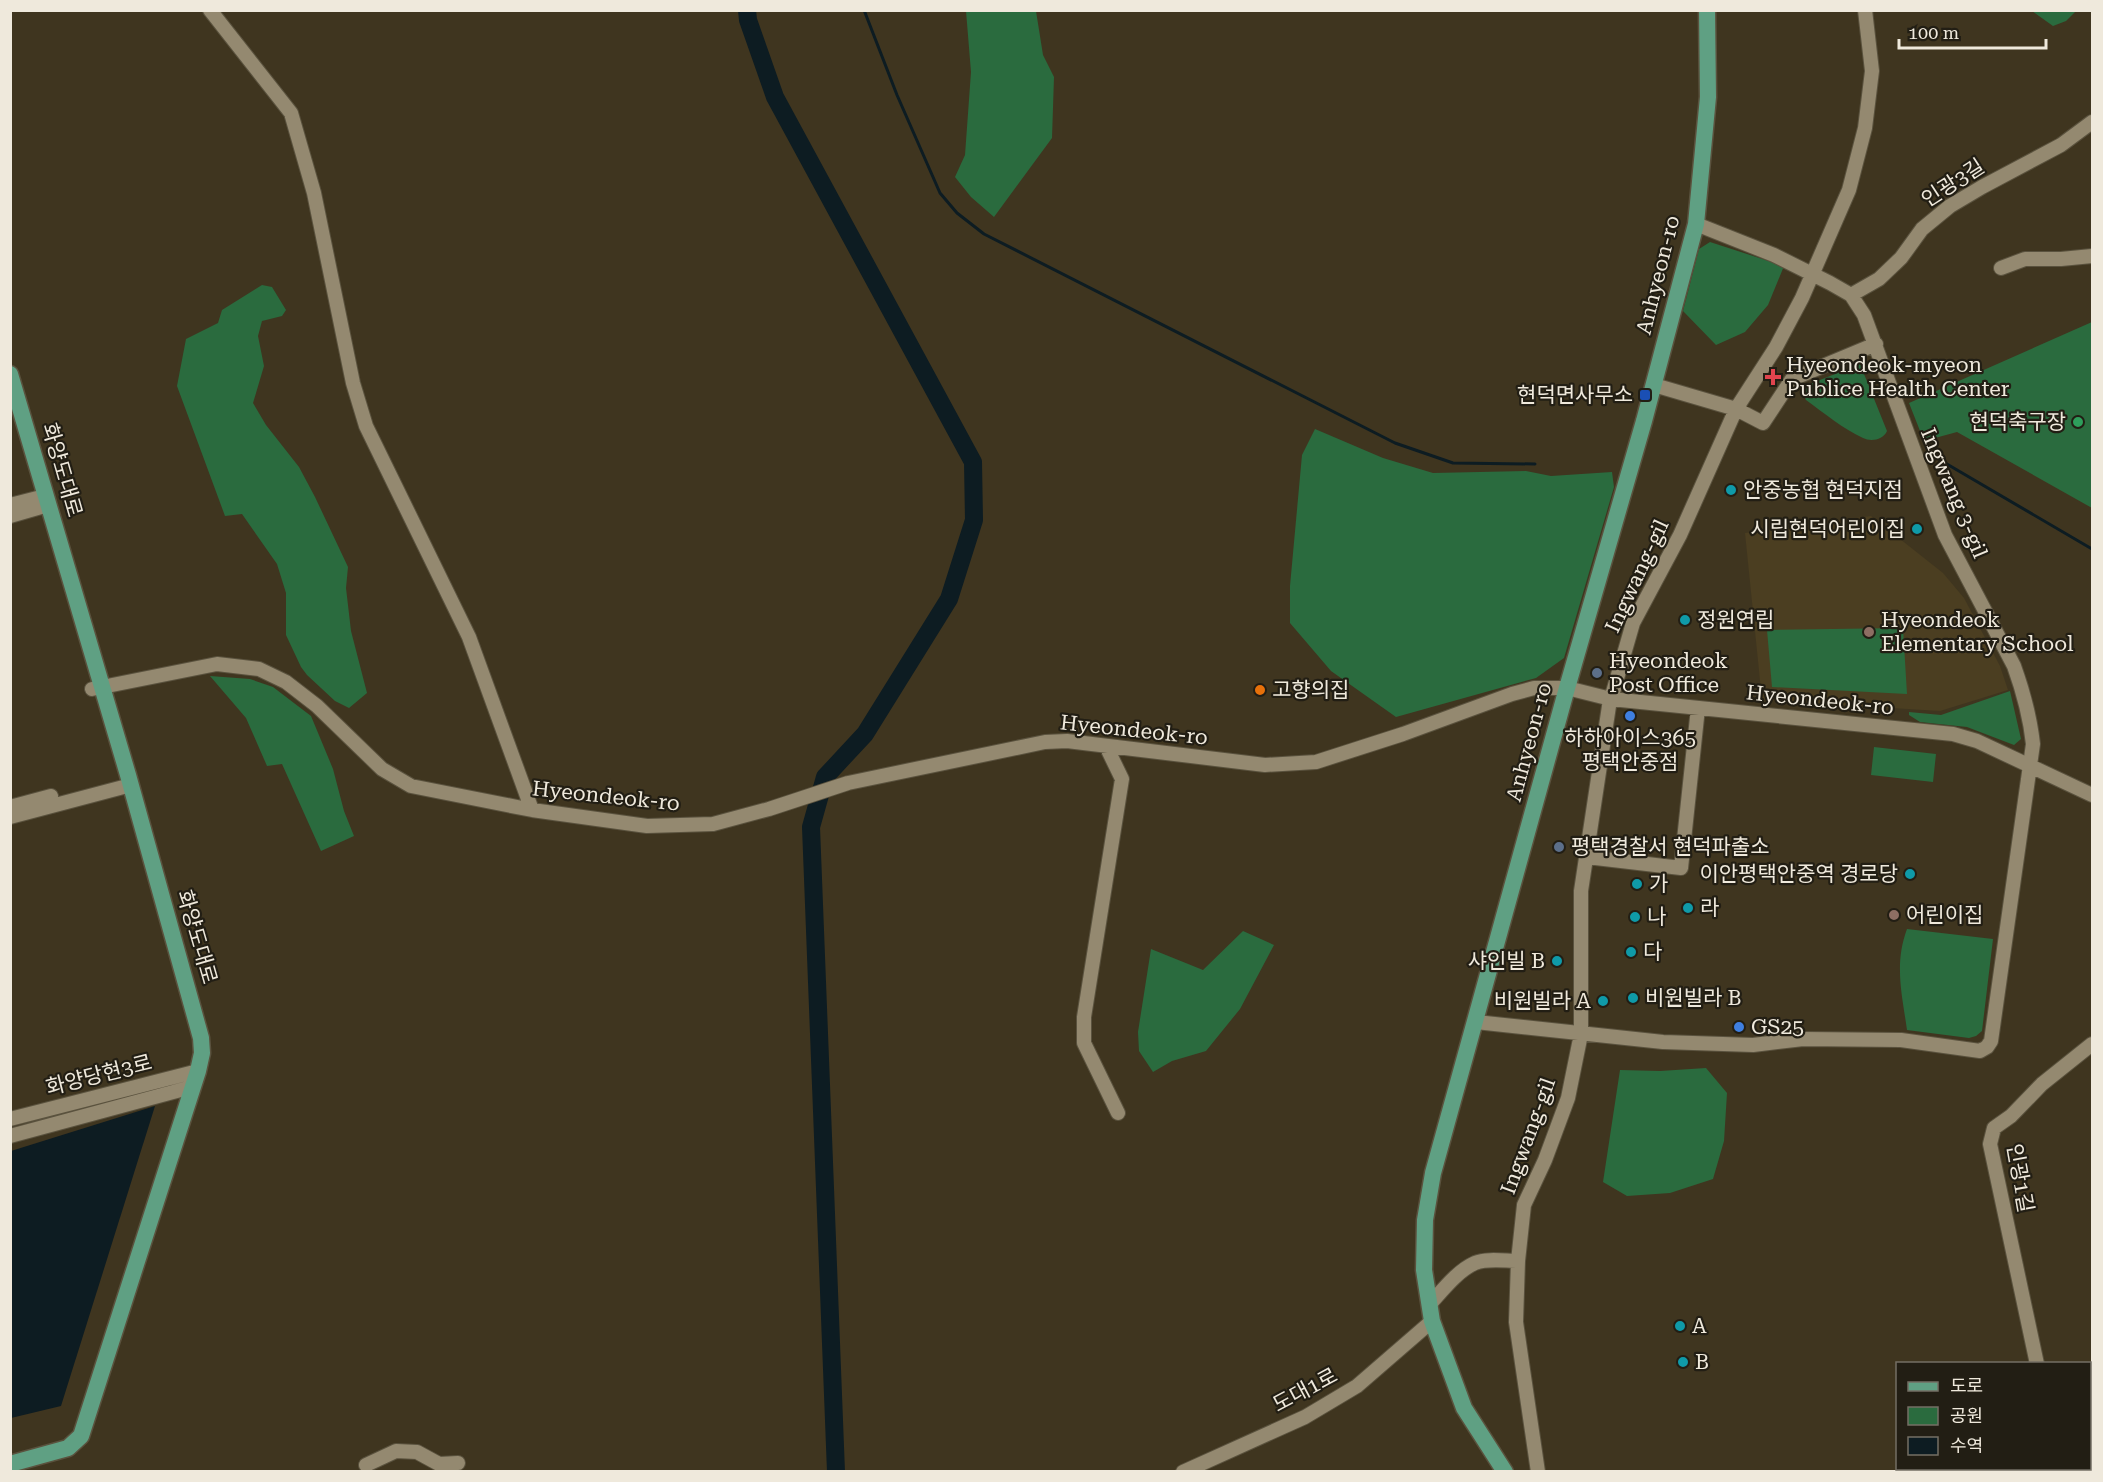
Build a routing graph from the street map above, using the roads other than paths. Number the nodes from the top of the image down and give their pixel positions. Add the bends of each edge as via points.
1 (210, 10) edge
2 (1707, 10) edge
3 (1865, 10) edge
4 (2092, 122) edge
5 (1696, 225) junction
6 (2092, 256) edge
7 (2001, 268) dead end
8 (1811, 274) junction
9 (1851, 295) junction
10 (1876, 344) junction
11 (10, 374) edge
12 (1654, 385) junction
13 (1736, 409) junction
14 (10, 411) edge
15 (42, 502) junction
16 (10, 505) edge
17 (10, 516) edge
18 (97, 688) junction
19 (1567, 688) junction
20 (1611, 699) junction
21 (1698, 708) junction
22 (1106, 746) junction
23 (2030, 765) junction
24 (125, 781) junction
25 (2092, 795) edge
26 (10, 807) edge
27 (532, 810) junction
28 (10, 817) edge
29 (1587, 857) junction
30 (1476, 1022) junction
31 (1581, 1034) junction
32 (2092, 1044) edge
33 (193, 1079) junction
34 (1118, 1113) dead end
35 (10, 1119) edge
36 (10, 1136) edge
37 (1518, 1261) junction
38 (1431, 1313) junction
39 (2037, 1362) edge
40 (10, 1457) edge
41 (458, 1463) dead end
42 (10, 1464) edge
43 (366, 1465) dead end
44 (1183, 1472) edge
45 (1505, 1472) edge
46 (1538, 1472) edge

1 - 27 street via 291,113 314,194 366,426 469,637
2 - 5 main road, Anhyeon-ro via 1708,97
3 - 8 street, Ingwang-gil via 1872,71 1864,128 1849,190
4 - 9 street, 인광3길 via 2061,145 1950,206 1922,229 1879,279
5 - 8 street
5 - 12 main road, Anhyeon-ro
6 - 7 street via 2025,260
8 - 9 street
8 - 13 street, Ingwang-gil via 1776,347
9 - 10 street, Ingwang 3-gil
10 - 13 street via 1792,379 1763,423
10 - 23 street, Ingwang 3-gil via 1945,535 2022,688 2033,744
11 - 15 main road, 화양도대로
12 - 13 street
12 - 19 main road, Anhyeon-ro
13 - 20 street, Ingwang-gil via 1680,535 1634,623
14 - 15 main road, 화양도대로
15 - 16 street
15 - 17 street
15 - 18 main road, 화양도대로
18 - 24 main road, 화양도대로
18 - 27 street, Hyeondeok-ro via 217,664 259,669 286,682 317,706 382,769 411,786
19 - 20 street, Hyeondeok-ro
19 - 22 street, Hyeondeok-ro via 1534,688 1512,694 1316,762 1265,765
19 - 30 main road, Anhyeon-ro
20 - 21 street, Hyeondeok-ro
20 - 29 street, Ingwang-gil
21 - 23 street, Hyeondeok-ro via 1953,734
21 - 29 street via 1682,868
22 - 27 street, Hyeondeok-ro via 1067,741 1021,746 848,783 730,820 694,825 647,826
22 - 34 street via 1122,779 1084,1017 1084,1043
23 - 25 street, Hyeondeok-ro
23 - 31 street, Ingwang 3-gil via 1991,1041 1987,1047 1980,1051 1901,1040 1803,1039 1753,1045
24 - 26 street
24 - 28 street
24 - 33 main road, 화양도대로 via 201,1038 202,1053
29 - 31 street, Ingwang-gil via 1581,891
30 - 31 street
30 - 38 main road, Anhyeon-ro via 1433,1173 1425,1221 1424,1270
31 - 37 street, Ingwang-gil via 1568,1098 1524,1205
32 - 39 street, 인광1길 via 1994,1128 1990,1144
33 - 35 street, 화양당현3로
33 - 36 street, 화양당현3로
33 - 40 main road, 화양도대로 via 78,1432 68,1442
33 - 42 main road, 화양도대로 via 81,1436 68,1448
37 - 38 street, 도대1로 via 1476,1262 1462,1272
37 - 46 street, Ingwang-gil via 1516,1322
38 - 44 street, 도대1로 via 1357,1386 1305,1417
38 - 45 main road, Anhyeon-ro via 1464,1408
41 - 43 street via 439,1464 417,1452 396,1451

